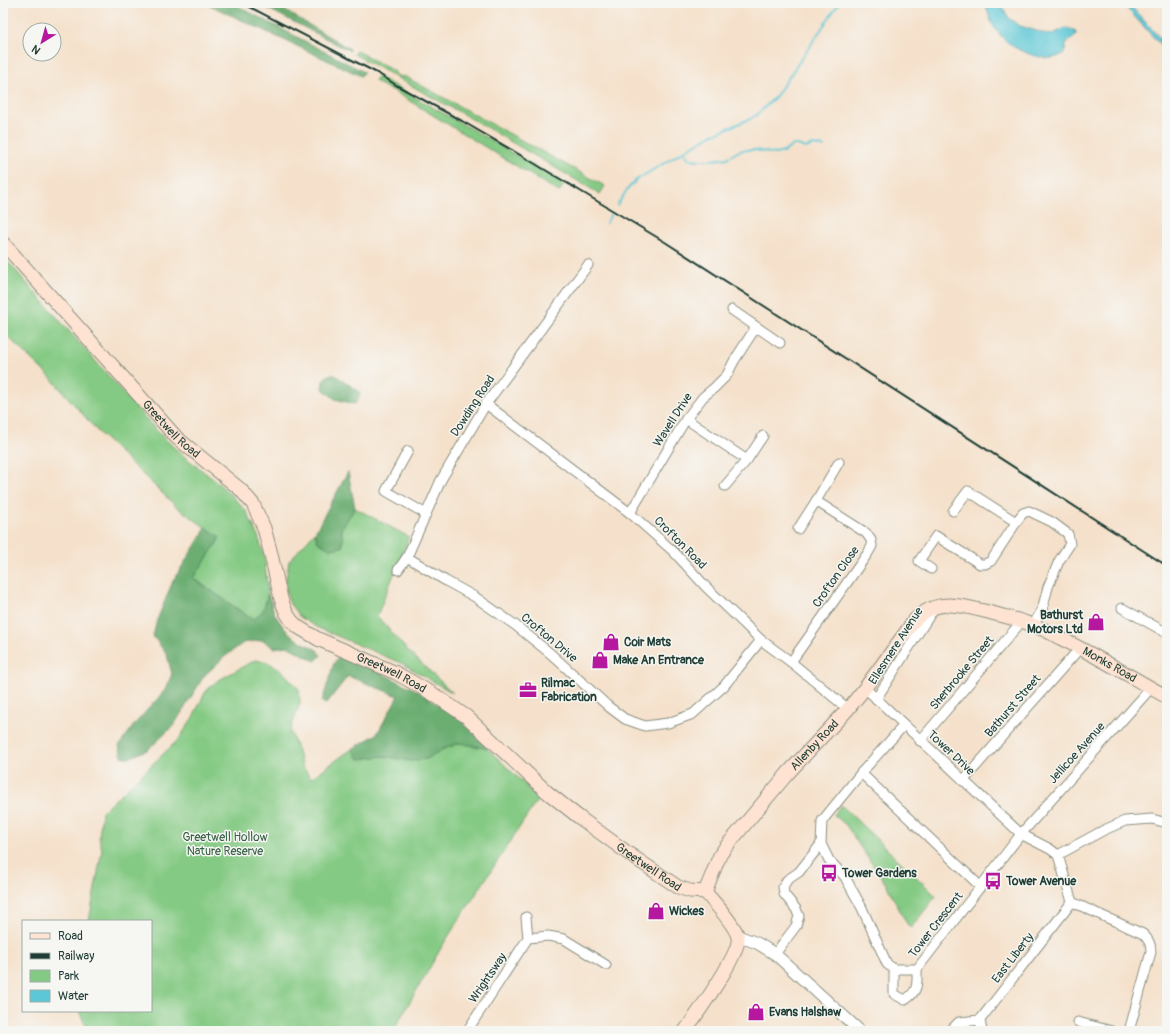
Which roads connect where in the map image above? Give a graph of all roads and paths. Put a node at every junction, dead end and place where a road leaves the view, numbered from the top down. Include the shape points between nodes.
1 (3, 243) edge
2 (588, 265) dead end
3 (732, 310) dead end
4 (756, 327) junction
5 (780, 343) dead end
6 (486, 404) junction
7 (686, 419) junction
8 (762, 436) dead end
9 (408, 451) dead end
10 (747, 460) junction
11 (838, 462) dead end
12 (725, 486) dead end
13 (816, 501) junction
14 (953, 511) dead end
15 (630, 513) junction
16 (426, 514) junction
17 (1016, 522) junction
18 (798, 529) dead end
19 (407, 557) junction
20 (931, 569) dead end
21 (398, 570) dead end
22 (936, 607) junction
23 (1122, 608) dead end
24 (1028, 623) junction
25 (1167, 633) edge
26 (761, 640) junction
27 (1080, 648) junction
28 (791, 662) junction
29 (865, 688) junction
30 (1151, 688) junction
31 (1167, 697) edge
32 (876, 699) junction
33 (848, 709) junction
34 (904, 725) junction
35 (920, 741) junction
36 (861, 773) junction
37 (963, 781) junction
38 (1167, 823) edge
39 (1021, 834) junction
40 (821, 844) junction
41 (1058, 855) junction
42 (981, 888) junction
43 (705, 892) junction
44 (1072, 902) junction
45 (526, 917) dead end
46 (738, 936) junction
47 (528, 938) junction
48 (775, 954) junction
49 (606, 965) dead end
50 (894, 969) junction
51 (917, 969) junction
52 (980, 1020) junction
53 (1078, 1022) dead end
54 (467, 1031) edge
55 (685, 1031) edge
56 (860, 1031) edge
57 (950, 1031) edge
58 (982, 1031) edge
59 (1112, 1031) edge
60 (1129, 1031) edge

1 - 43 main road, Greetwell Road via 173,434 224,475 253,504 264,528 281,599 286,612 298,627 392,671 458,710 547,792 580,818 675,885 686,890
2 - 6 street, Dowding Road
3 - 4 street
4 - 5 street
4 - 7 street, Wavell Drive via 727,375 703,397
6 - 15 street, Crofton Road
6 - 16 street, Dowding Road via 441,480
7 - 10 street
7 - 15 street, Wavell Drive
8 - 10 street
9 - 16 street via 386,491
10 - 12 street
11 - 13 street
13 - 18 street
13 - 28 street, Crofton Close via 866,533 872,546
14 - 17 street via 968,491
15 - 26 street, Crofton Road via 674,552
16 - 19 street, Dowding Road
17 - 20 street via 991,561 985,564 980,564 936,536 919,561
17 - 24 street, Sherbrooke Street via 1023,513 1029,511 1037,514 1068,534 1070,544 1059,561 1042,610
19 - 21 street, Dowding Road
19 - 26 street, Crofton Drive via 475,597 515,625 609,707 625,719 645,726 668,723 693,714 724,686
22 - 24 main road, Monks Road via 959,605
22 - 29 main road, Allenby Road via 918,617
22 - 32 street, Ellesmere Avenue
23 - 25 street
24 - 27 main road, Monks Road
24 - 35 street, Sherbrooke Street
26 - 28 street, Crofton Road
27 - 30 main road, Monks Road
27 - 37 street, Bathurst Street
28 - 33 street, Crofton Road
29 - 32 street, Tower Drive
29 - 33 main road, Allenby Road
30 - 31 main road, Monks Road
30 - 39 street, Jellicoe Avenue
32 - 34 street, Tower Drive
33 - 43 main road, Allenby Road via 788,773 725,848
34 - 35 street, Tower Drive
34 - 36 street
35 - 37 street, Tower Drive
36 - 40 street via 822,821
36 - 42 street
37 - 39 street, Tower Drive
38 - 41 street via 1152,819 1125,820
39 - 41 street, Tower Drive
39 - 42 street, Tower Crescent
40 - 48 street via 799,872 787,880 783,888 784,894 799,916 796,926
40 - 50 street via 829,860 845,877 887,964
41 - 44 street
42 - 51 street, Tower Crescent
43 - 46 main road
44 - 52 street, East Liberty
44 - 60 street via 1143,934 1151,946
45 - 47 street
46 - 48 street via 757,943
46 - 55 main road via 737,946 726,969
47 - 49 street via 548,936 564,939
47 - 54 street, Wrightsway
48 - 56 street
50 - 51 street, Tower Crescent
50 - 51 street via 894,994 906,1000 912,996 916,988
52 - 57 street via 959,1022
52 - 58 street
53 - 59 street

